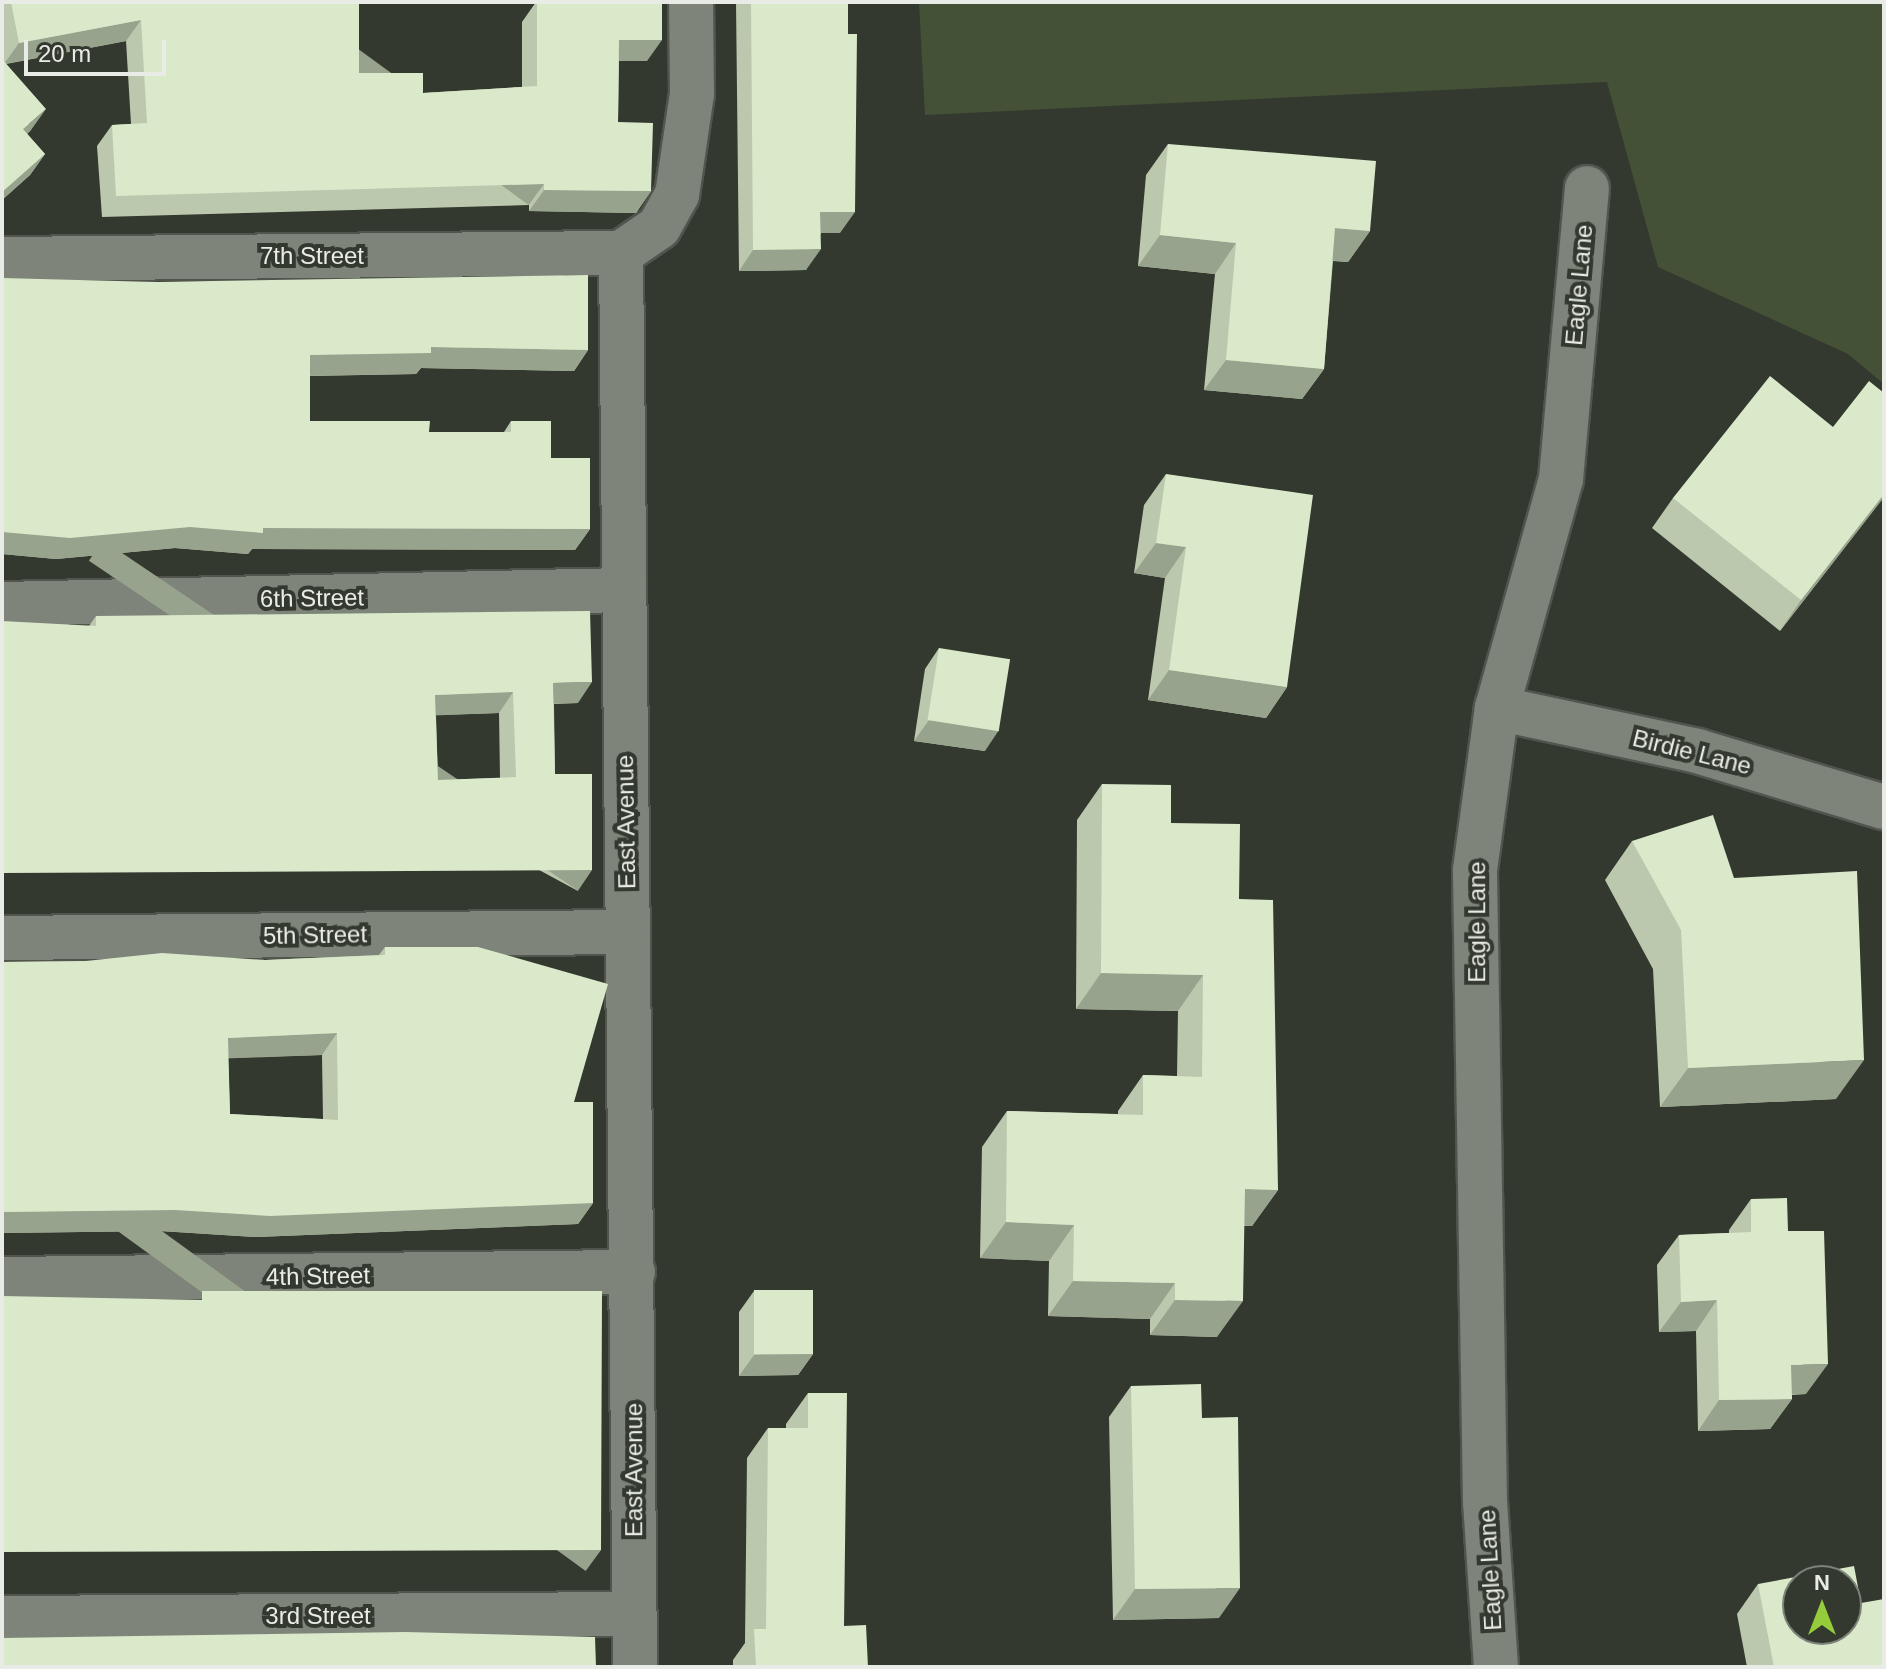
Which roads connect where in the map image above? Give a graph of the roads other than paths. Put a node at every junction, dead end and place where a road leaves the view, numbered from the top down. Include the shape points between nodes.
1 (691, 2) edge
2 (1587, 188) dead end
3 (621, 253) junction
4 (2, 259) edge
5 (623, 590) junction
6 (2, 604) edge
7 (1497, 708) junction
8 (1884, 807) edge
9 (627, 932) junction
10 (2, 938) edge
11 (633, 1272) junction
12 (2, 1279) edge
13 (634, 1614) junction
14 (2, 1618) edge
15 (635, 1667) edge
16 (1496, 1667) edge

1 - 3 street via 692,94 677,195 659,227
2 - 7 street, Eagle Lane via 1561,479
3 - 4 street, 7th Street
3 - 5 street, East Avenue
5 - 6 street, 6th Street
5 - 9 street, East Avenue
7 - 8 street, Birdie Lane via 1697,751
7 - 16 street, Eagle Lane via 1475,870 1485,1502
9 - 10 street, 5th Street
9 - 11 street, East Avenue
11 - 12 street, 4th Street
11 - 13 street, East Avenue
13 - 14 street, 3rd Street
13 - 15 street, East Avenue

